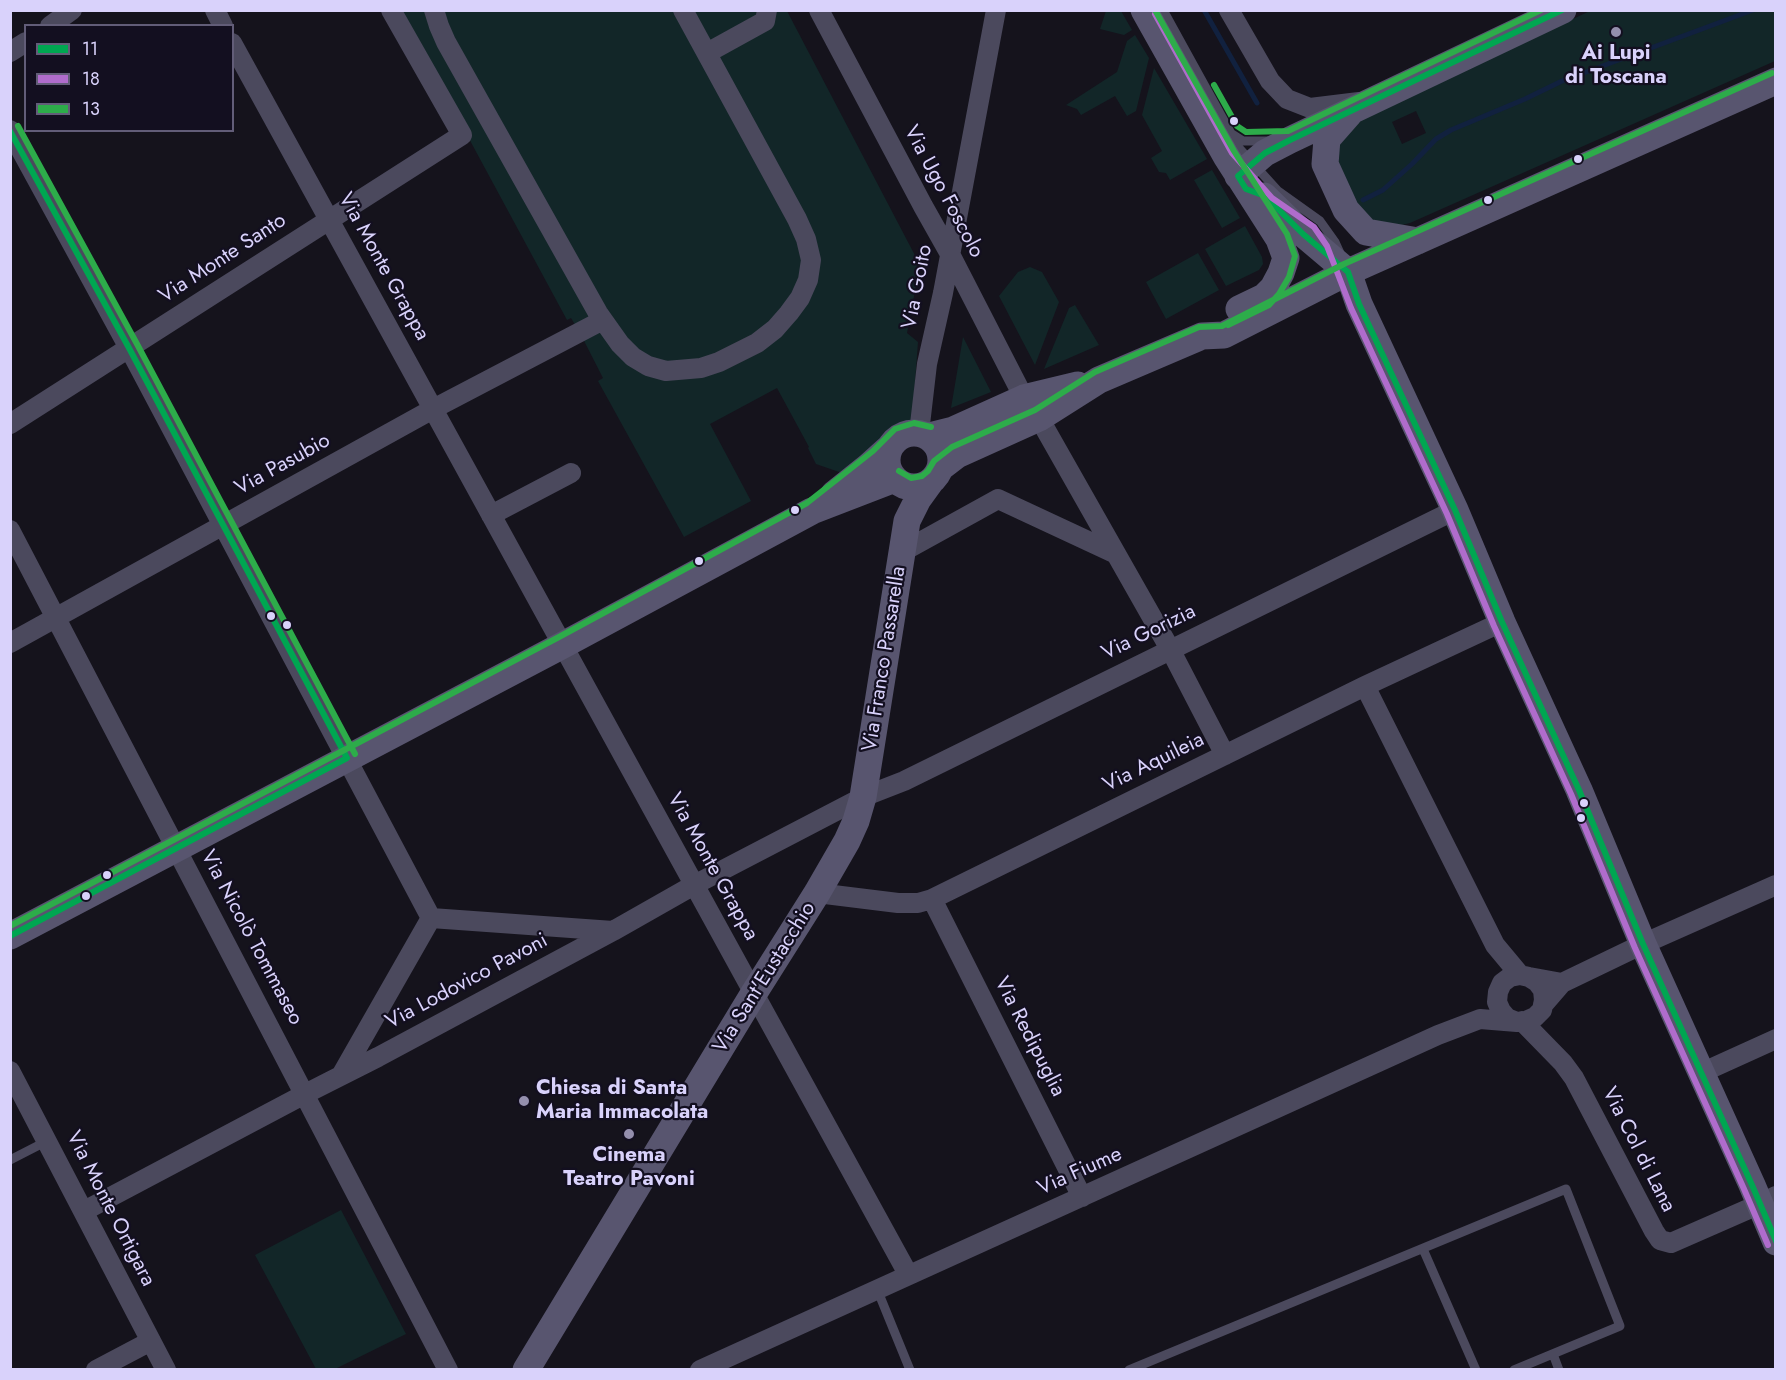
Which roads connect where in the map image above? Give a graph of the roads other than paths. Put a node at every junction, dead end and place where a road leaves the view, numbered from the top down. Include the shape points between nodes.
1 (72, 10) edge
2 (215, 10) edge
3 (391, 10) edge
4 (434, 10) edge
5 (683, 10) edge
6 (767, 10) edge
7 (819, 10) edge
8 (996, 10) edge
9 (1144, 10) edge
10 (1163, 10) edge
11 (1229, 10) edge
12 (1563, 10) edge
13 (53, 24) edge
14 (222, 24) edge
15 (24, 43) edge
16 (234, 47) edge
17 (10, 52) edge
18 (706, 53) junction
19 (1776, 81) edge
20 (1363, 105) junction
21 (10, 130) edge
22 (1230, 132) junction
23 (1290, 140) junction
24 (1245, 176) junction
25 (329, 220) junction
26 (1418, 241) junction
27 (950, 254) junction
28 (1348, 272) junction
29 (603, 320) junction
30 (1202, 336) junction
31 (129, 348) junction
32 (1031, 408) junction
33 (433, 410) junction
34 (10, 424) edge
35 (924, 435) junction
36 (889, 448) junction
37 (570, 473) dead end
38 (935, 475) junction
39 (897, 481) junction
40 (1455, 510) junction
41 (812, 512) junction
42 (491, 515) junction
43 (906, 521) junction
44 (223, 526) junction
45 (10, 530) edge
46 (902, 552) junction
47 (1116, 554) junction
48 (57, 617) junction
49 (1502, 622) junction
50 (10, 643) edge
51 (563, 645) junction
52 (1170, 649) junction
53 (1365, 686) junction
54 (1225, 755) junction
55 (347, 758) junction
56 (863, 797) junction
57 (176, 848) junction
58 (694, 885) junction
59 (1776, 885) edge
60 (817, 893) junction
61 (932, 898) junction
62 (431, 918) junction
63 (613, 931) junction
64 (10, 936) edge
65 (1643, 944) junction
66 (1495, 945) junction
67 (1525, 976) junction
68 (1562, 983) junction
69 (1499, 990) junction
70 (754, 993) junction
71 (1542, 1007) junction
72 (1480, 1019) junction
73 (1519, 1022) junction
74 (1776, 1039) edge
75 (1552, 1052) junction
76 (10, 1071) edge
77 (1701, 1073) junction
78 (342, 1074) junction
79 (305, 1094) junction
80 (47, 1141) junction
81 (10, 1160) edge
82 (1082, 1197) junction
83 (1768, 1203) edge
84 (84, 1211) junction
85 (1776, 1242) edge
86 (1423, 1249) junction
87 (908, 1274) junction
88 (877, 1289) junction
89 (151, 1341) junction
90 (1553, 1354) junction
91 (96, 1370) edge
92 (166, 1370) edge
93 (448, 1370) edge
94 (526, 1370) edge
95 (700, 1370) edge
96 (910, 1370) edge
97 (1129, 1370) edge
98 (1476, 1370) edge
99 (1514, 1370) edge
100 (1559, 1370) edge

1 - 13 street
2 - 14 street
3 - 25 street, Via Monte Santo via 462,135
4 - 29 street via 446,42
5 - 18 street
6 - 18 street via 765,21
7 - 27 street, Via Ugo Foscolo
8 - 27 street, Via Goito
9 - 24 street
10 - 22 lane
11 - 20 street via 1270,81 1287,99 1310,108
12 - 20 street
15 - 17 street
16 - 25 street, Via Monte Grappa
18 - 29 street via 806,239 811,260 808,280 800,298 775,329 737,354 701,368 666,371 648,366 620,344
19 - 26 street
20 - 23 street
20 - 26 street via 1327,139 1325,164 1346,210 1366,232
21 - 31 street
22 - 23 lane via 1243,141
22 - 24 lane via 1239,148
23 - 24 street via 1265,153
24 - 28 street
24 - 30 street via 1286,258 1277,281 1264,297 1217,321
25 - 31 street, Via Monte Santo
25 - 33 street, Via Monte Grappa
26 - 28 street
27 - 32 street, Via Ugo Foscolo
27 - 35 street, Via Goito via 927,364
28 - 30 street via 1224,335
28 - 40 street via 1359,304
29 - 33 street, Via Pasubio
30 - 32 street
31 - 34 street, Via Monte Santo
31 - 44 street
32 - 35 street
32 - 38 street via 957,455
32 - 47 street, Via Ugo Foscolo
33 - 42 street, Via Monte Grappa
33 - 44 street, Via Pasubio
35 - 36 street via 899,436
35 - 38 street via 939,448 941,458
36 - 39 street via 887,465
36 - 41 street
37 - 42 street
38 - 39 street via 916,487
38 - 43 street, Via Franco Passarella
39 - 41 street
39 - 43 street, Via Franco Passarella
40 - 49 street
40 - 52 street, Via Gorizia
41 - 51 street
42 - 51 street, Via Monte Grappa
43 - 46 street, Via Franco Passarella
44 - 48 street, Via Pasubio
44 - 55 street
45 - 48 street, Via Nicolò Tommaseo
46 - 47 street via 998,498
46 - 56 street, Via Franco Passarella
47 - 52 street, Via Ugo Foscolo
48 - 50 street, Via Pasubio
48 - 57 street, Via Nicolò Tommaseo
49 - 53 street, Via Aquileia
49 - 65 street via 1579,790
51 - 55 street
51 - 58 street, Via Monte Grappa
52 - 54 street, Via Ugo Foscolo
52 - 56 street, Via Gorizia via 904,781
53 - 54 street, Via Aquileia
53 - 66 street
54 - 61 street, Via Aquileia
55 - 57 street
55 - 62 street
56 - 58 street, Via Lodovico Pavoni
56 - 60 street, Via Sant'Eustacchio via 847,841
57 - 64 street
57 - 79 street, Via Nicolò Tommaseo
58 - 63 street, Via Lodovico Pavoni
58 - 70 street, Via Monte Grappa
59 - 65 street
60 - 61 street, Via Aquileia via 898,903
60 - 70 street, Via Sant'Eustacchio
61 - 82 street, Via Redipuglia
62 - 63 street, Via Lodovico Pavoni
62 - 78 street, Via Lodovico Pavoni
63 - 78 street, Via Lodovico Pavoni
65 - 68 street
65 - 77 street
66 - 67 street
66 - 69 street
67 - 68 street
67 - 69 street via 1510,977
67 - 71 street via 1543,990
68 - 71 street
69 - 72 street
69 - 73 street via 1497,1002 1501,1011
70 - 87 street, Via Monte Grappa
70 - 94 street, Via Sant'Eustacchio
71 - 73 street via 1535,1017
71 - 75 street, Via Col di Lana
72 - 73 street, Via Fiume
72 - 82 street, Via Fiume
73 - 75 street, Via Col di Lana
74 - 77 street
75 - 83 street, Via Col di Lana via 1574,1078 1660,1240 1671,1243
76 - 80 street, Via Monte Ortigara
77 - 83 street
78 - 79 street, Via Lodovico Pavoni
79 - 84 street, Via Lodovico Pavoni
79 - 93 street, Via Nicolò Tommaseo
80 - 81 lane
80 - 84 street, Via Monte Ortigara
82 - 87 street, Via Fiume
83 - 85 street
84 - 89 street, Via Monte Ortigara
86 - 90 lane via 1566,1189 1620,1326
86 - 97 lane
86 - 98 lane
87 - 88 street, Via Fiume
88 - 95 street, Via Fiume
88 - 96 lane
89 - 91 street
89 - 92 street, Via Monte Ortigara
90 - 99 lane
90 - 100 lane

